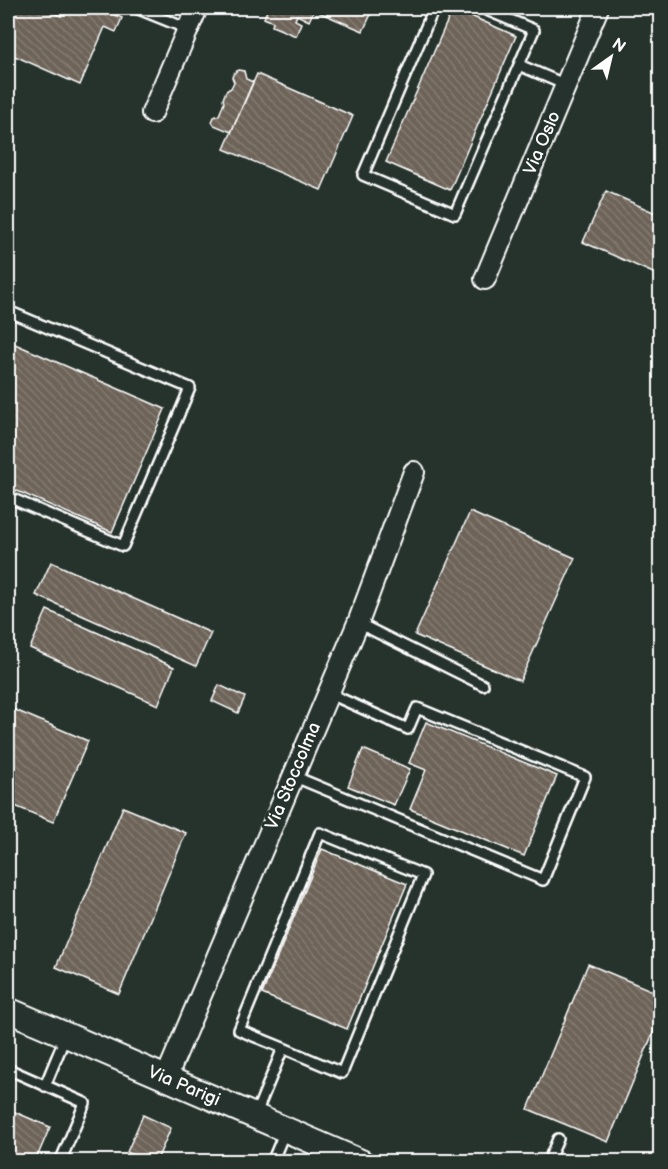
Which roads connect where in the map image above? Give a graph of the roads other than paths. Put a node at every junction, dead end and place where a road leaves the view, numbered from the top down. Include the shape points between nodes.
1 (136, 8) edge
2 (197, 8) edge
3 (434, 8) edge
4 (482, 8) edge
5 (598, 8) edge
6 (188, 28) junction
7 (519, 65) junction
8 (566, 85) junction
9 (152, 113) dead end
10 (485, 279) dead end
11 (8, 311) edge
12 (414, 472) dead end
13 (8, 497) edge
14 (358, 623) junction
15 (483, 685) dead end
16 (328, 693) junction
17 (293, 776) junction
18 (8, 1010) edge
19 (66, 1035) junction
20 (283, 1048) junction
21 (8, 1069) edge
22 (166, 1078) junction
23 (45, 1086) junction
24 (255, 1116) junction
25 (286, 1129) junction
26 (558, 1139) dead end
27 (60, 1161) edge
28 (272, 1161) edge
29 (361, 1161) edge
30 (548, 1161) edge

1 - 6 lane
2 - 6 street
3 - 7 lane via 363,174 455,214
4 - 7 lane via 534,30
5 - 8 street, Via Oslo
6 - 9 street
7 - 8 lane
8 - 10 street, Via Oslo
11 - 13 lane via 190,388 123,546
12 - 14 street, Via Stoccolma
14 - 15 lane
14 - 16 street, Via Stoccolma
16 - 17 street, Via Stoccolma
16 - 17 lane via 408,729 417,708 585,777 543,880
17 - 22 street, Via Stoccolma
18 - 19 street, Via Parigi
19 - 22 street, Via Parigi
19 - 23 lane
20 - 20 lane via 239,1030 320,833 423,875 342,1073
20 - 24 lane
21 - 23 lane
22 - 24 street, Via Parigi
23 - 27 lane via 85,1103
24 - 25 street, Via Parigi
25 - 28 lane
25 - 29 street, Via Parigi
26 - 30 lane

